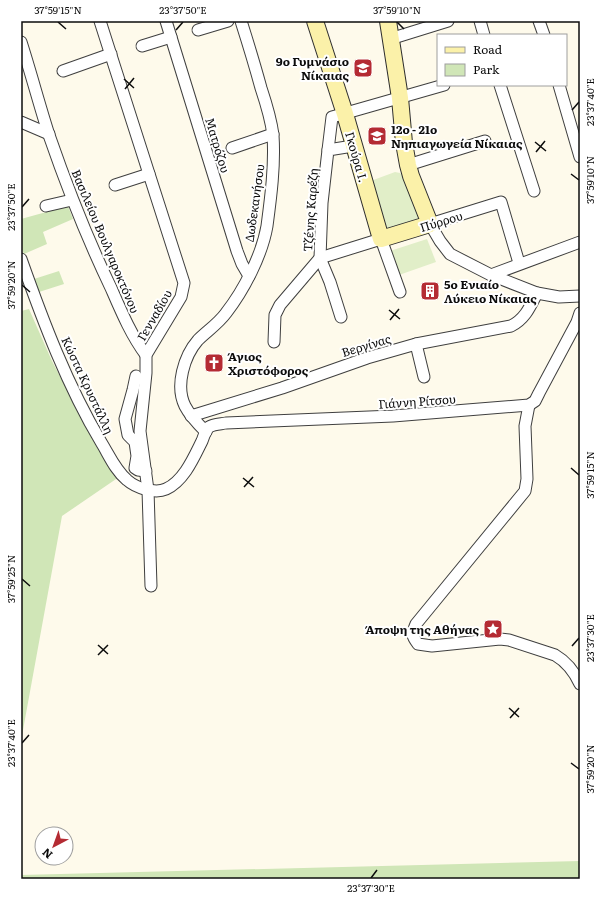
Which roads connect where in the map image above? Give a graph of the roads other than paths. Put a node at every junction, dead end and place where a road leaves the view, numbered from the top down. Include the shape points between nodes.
1 (100, 21) edge
2 (166, 21) edge
3 (228, 21) edge
4 (241, 21) edge
5 (315, 21) edge
6 (388, 21) edge
7 (448, 21) edge
8 (480, 21) edge
9 (539, 21) edge
10 (198, 30) dead end
11 (484, 34) edge
12 (544, 34) edge
13 (171, 37) junction
14 (390, 39) junction
15 (21, 42) edge
16 (142, 46) dead end
17 (111, 54) junction
18 (63, 71) dead end
19 (441, 86) edge
20 (500, 86) edge
21 (559, 86) edge
22 (400, 98) junction
23 (338, 116) junction
24 (21, 122) edge
25 (49, 134) junction
26 (273, 134) junction
27 (485, 141) dead end
28 (354, 146) junction
29 (232, 148) dead end
30 (328, 150) junction
31 (580, 156) edge
32 (408, 165) junction
33 (149, 174) junction
34 (115, 186) dead end
35 (534, 191) dead end
36 (72, 200) junction
37 (46, 206) dead end
38 (430, 224) junction
39 (381, 239) junction
40 (580, 242) edge
41 (320, 258) junction
42 (21, 259) edge
43 (519, 263) junction
44 (491, 275) junction
45 (249, 276) junction
46 (400, 292) dead end
47 (537, 293) junction
48 (580, 296) edge
49 (580, 314) edge
50 (341, 317) dead end
51 (274, 342) dead end
52 (416, 344) junction
53 (146, 355) junction
54 (136, 376) dead end
55 (424, 376) dead end
56 (529, 406) junction
57 (191, 416) junction
58 (206, 432) junction
59 (146, 471) junction
60 (148, 490) junction
61 (151, 586) dead end
62 (580, 684) edge

1 - 17 street, Γενναδίου
2 - 13 street, Ματρόζου
3 - 10 street
4 - 26 street, Δωδεκανήσου
5 - 23 street, Γκούρα Ι.
6 - 14 street
7 - 14 street
8 - 11 street
9 - 12 street
13 - 16 street
13 - 45 street, Ματρόζου via 237,251
14 - 22 street
15 - 25 street, Βασιλείου Βουλγαροκτόνου
17 - 18 street
17 - 33 street, Γενναδίου
19 - 22 street
20 - 35 street
21 - 31 street
22 - 23 street
22 - 32 street
23 - 28 street, Γκούρα Ι.
23 - 30 street, Τζένης Καρέζη
24 - 25 street
25 - 36 street, Βασιλείου Βουλγαροκτόνου
26 - 29 street
26 - 45 street, Δωδεκανήσου via 273,167 266,226 262,247
27 - 32 street
28 - 30 street
28 - 39 street, Γκούρα Ι.
30 - 41 street, Τζένης Καρέζη via 322,203
32 - 38 street
33 - 34 street
33 - 53 street, Γενναδίου via 184,283 181,297
36 - 37 street
36 - 53 street, Βασιλείου Βουλγαροκτόνου via 104,274 138,345
38 - 39 street, Πύρρου
38 - 43 street, Πύρρου via 501,202
38 - 44 street via 450,254
39 - 41 street, Πύρρου
39 - 46 street, Γκούρα Ι.
40 - 43 street
41 - 50 street, Τζένης Καρέζη
41 - 51 street via 280,305 275,315
42 - 60 street, Κώστα Κρυστάλλη via 34,296 90,423 118,470 134,485
43 - 44 street
44 - 47 street
45 - 57 street, Δωδεκανήσου via 227,312 199,339 187,357 183,369 182,396
47 - 48 street via 559,297
47 - 52 street, Βεργίνας via 525,315 511,326
49 - 56 street via 535,401
52 - 55 street
52 - 57 street, Βεργίνας via 355,361 282,388
53 - 59 street, Γενναδίου via 140,431
54 - 59 street via 125,419 128,435 135,442 135,468
56 - 58 street, Γιάννη Ρίτσου via 393,416 226,423 213,425
56 - 62 street via 525,426 525,491 416,624 413,637 418,644 432,646 509,640 560,658 574,672
57 - 58 street, Δωδεκανήσου
58 - 60 street, Κώστα Κρυστάλλη via 190,463 174,484 165,490
59 - 60 street, Γενναδίου
60 - 61 street, Γενναδίου

